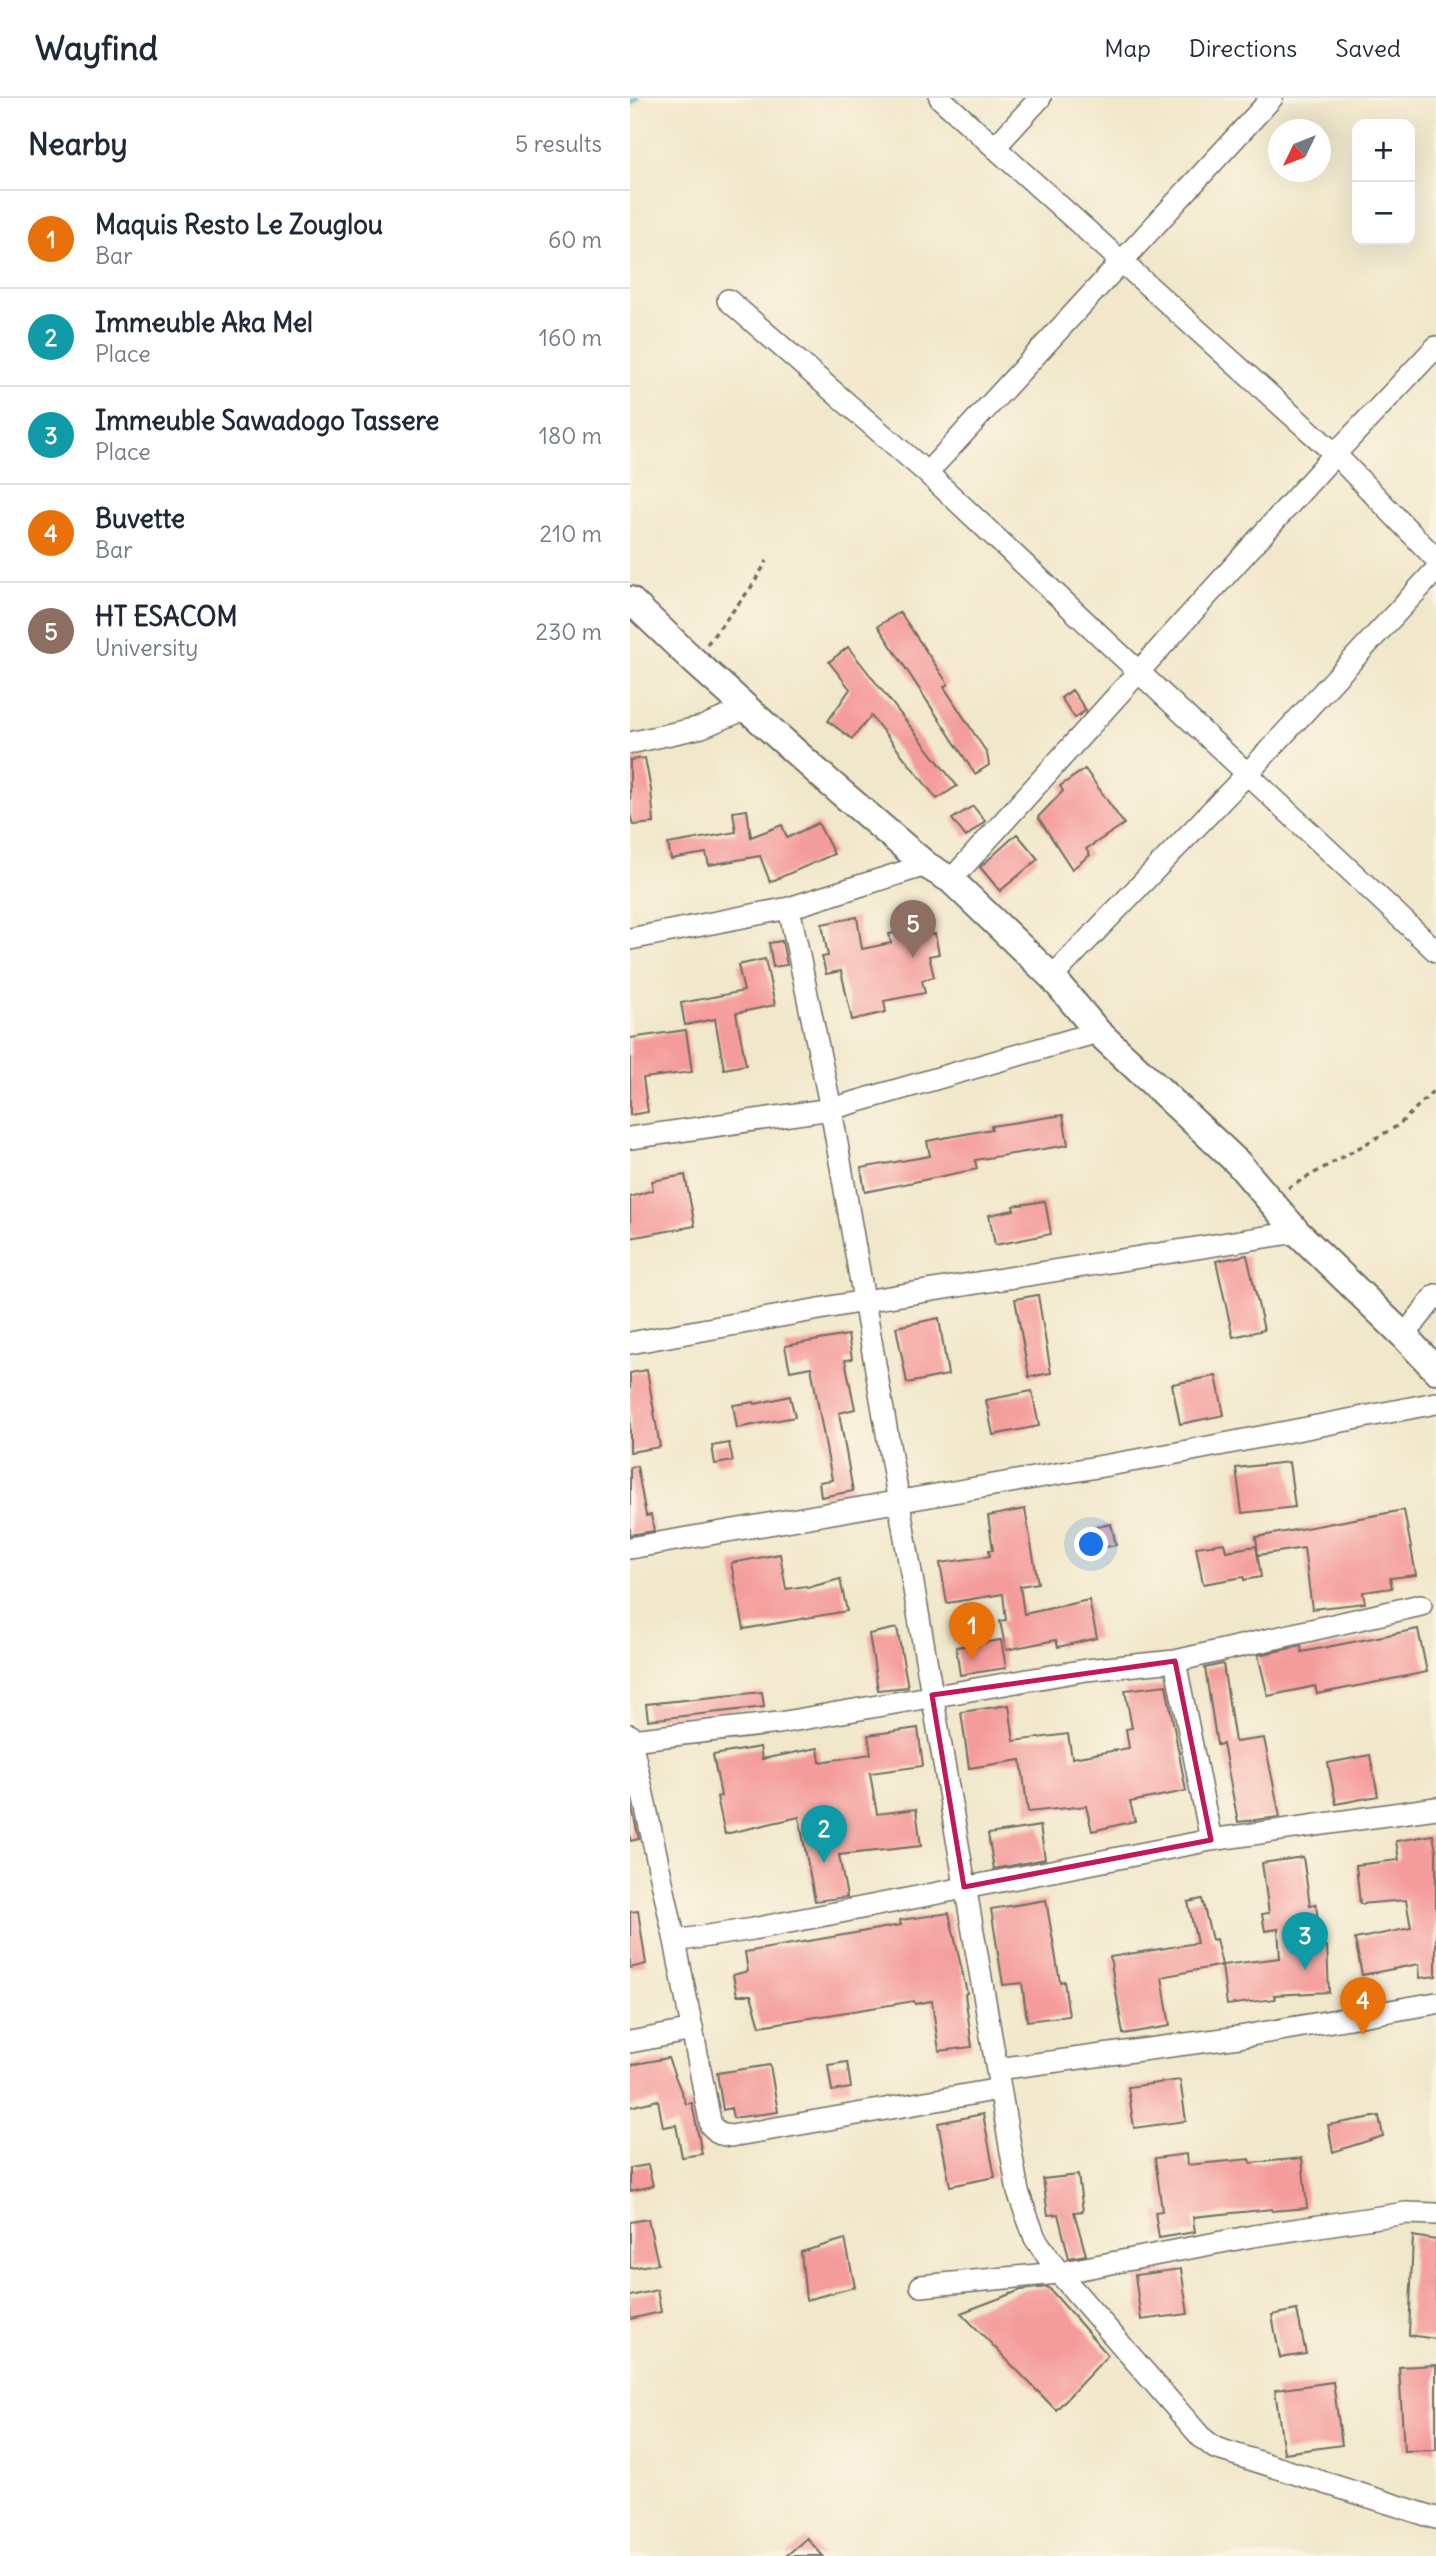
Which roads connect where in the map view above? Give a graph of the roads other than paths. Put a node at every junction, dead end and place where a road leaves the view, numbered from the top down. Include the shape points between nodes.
1 (940, 98) edge
2 (1040, 98) edge
3 (1272, 98) edge
4 (996, 146) junction
5 (1120, 261) junction
6 (728, 300) dead end
7 (1436, 346) edge
8 (1335, 454) junction
9 (927, 473) junction
10 (1436, 559) edge
11 (1436, 570) edge
12 (630, 600) edge
13 (1139, 672) junction
14 (748, 708) junction
15 (630, 743) edge
16 (1247, 774) junction
17 (926, 864) junction
18 (951, 880) junction
19 (789, 908) junction
20 (630, 939) edge
21 (1436, 951) edge
22 (1052, 977) junction
23 (1098, 1032) junction
24 (831, 1109) junction
25 (630, 1138) edge
26 (1297, 1232) junction
27 (1436, 1295) edge
28 (864, 1301) junction
29 (1404, 1336) junction
30 (630, 1343) edge
31 (1436, 1370) edge
32 (1436, 1403) edge
33 (898, 1500) junction
34 (630, 1548) edge
35 (1420, 1605) dead end
36 (1175, 1661) junction
37 (932, 1695) junction
38 (631, 1738) edge
39 (1436, 1808) edge
40 (1211, 1840) junction
41 (964, 1887) junction
42 (676, 1941) junction
43 (1436, 2003) edge
44 (692, 2029) junction
45 (630, 2042) edge
46 (998, 2079) junction
47 (1436, 2214) edge
48 (1059, 2273) junction
49 (921, 2286) dead end
50 (1436, 2518) edge

1 - 4 street
2 - 4 street
3 - 5 street
4 - 5 street
5 - 8 street
5 - 9 street
6 - 9 street
7 - 8 street
8 - 10 street
8 - 13 street
9 - 13 street
11 - 16 street
12 - 14 street
13 - 16 street
13 - 18 street
14 - 15 street via 702,727
14 - 17 street
16 - 21 street
16 - 22 street
17 - 18 street
17 - 19 street
18 - 22 street
19 - 20 street
19 - 24 street
22 - 23 street
23 - 24 street
23 - 26 street via 1238,1163
24 - 25 street
24 - 28 street
26 - 28 street
26 - 29 street
27 - 29 street
28 - 30 street
28 - 33 street
29 - 31 street
32 - 33 street
33 - 34 street
33 - 37 street
35 - 36 street
36 - 37 street
36 - 40 street
37 - 38 street via 779,1723
37 - 41 street
38 - 42 street
39 - 40 street
40 - 41 street
41 - 42 street
41 - 46 street
42 - 44 street
43 - 46 street
44 - 45 street
44 - 46 street via 711,2126 731,2136
46 - 48 street via 1018,2192 1035,2238
47 - 48 street via 1406,2213 1253,2236
48 - 49 street
48 - 50 street via 1215,2448

